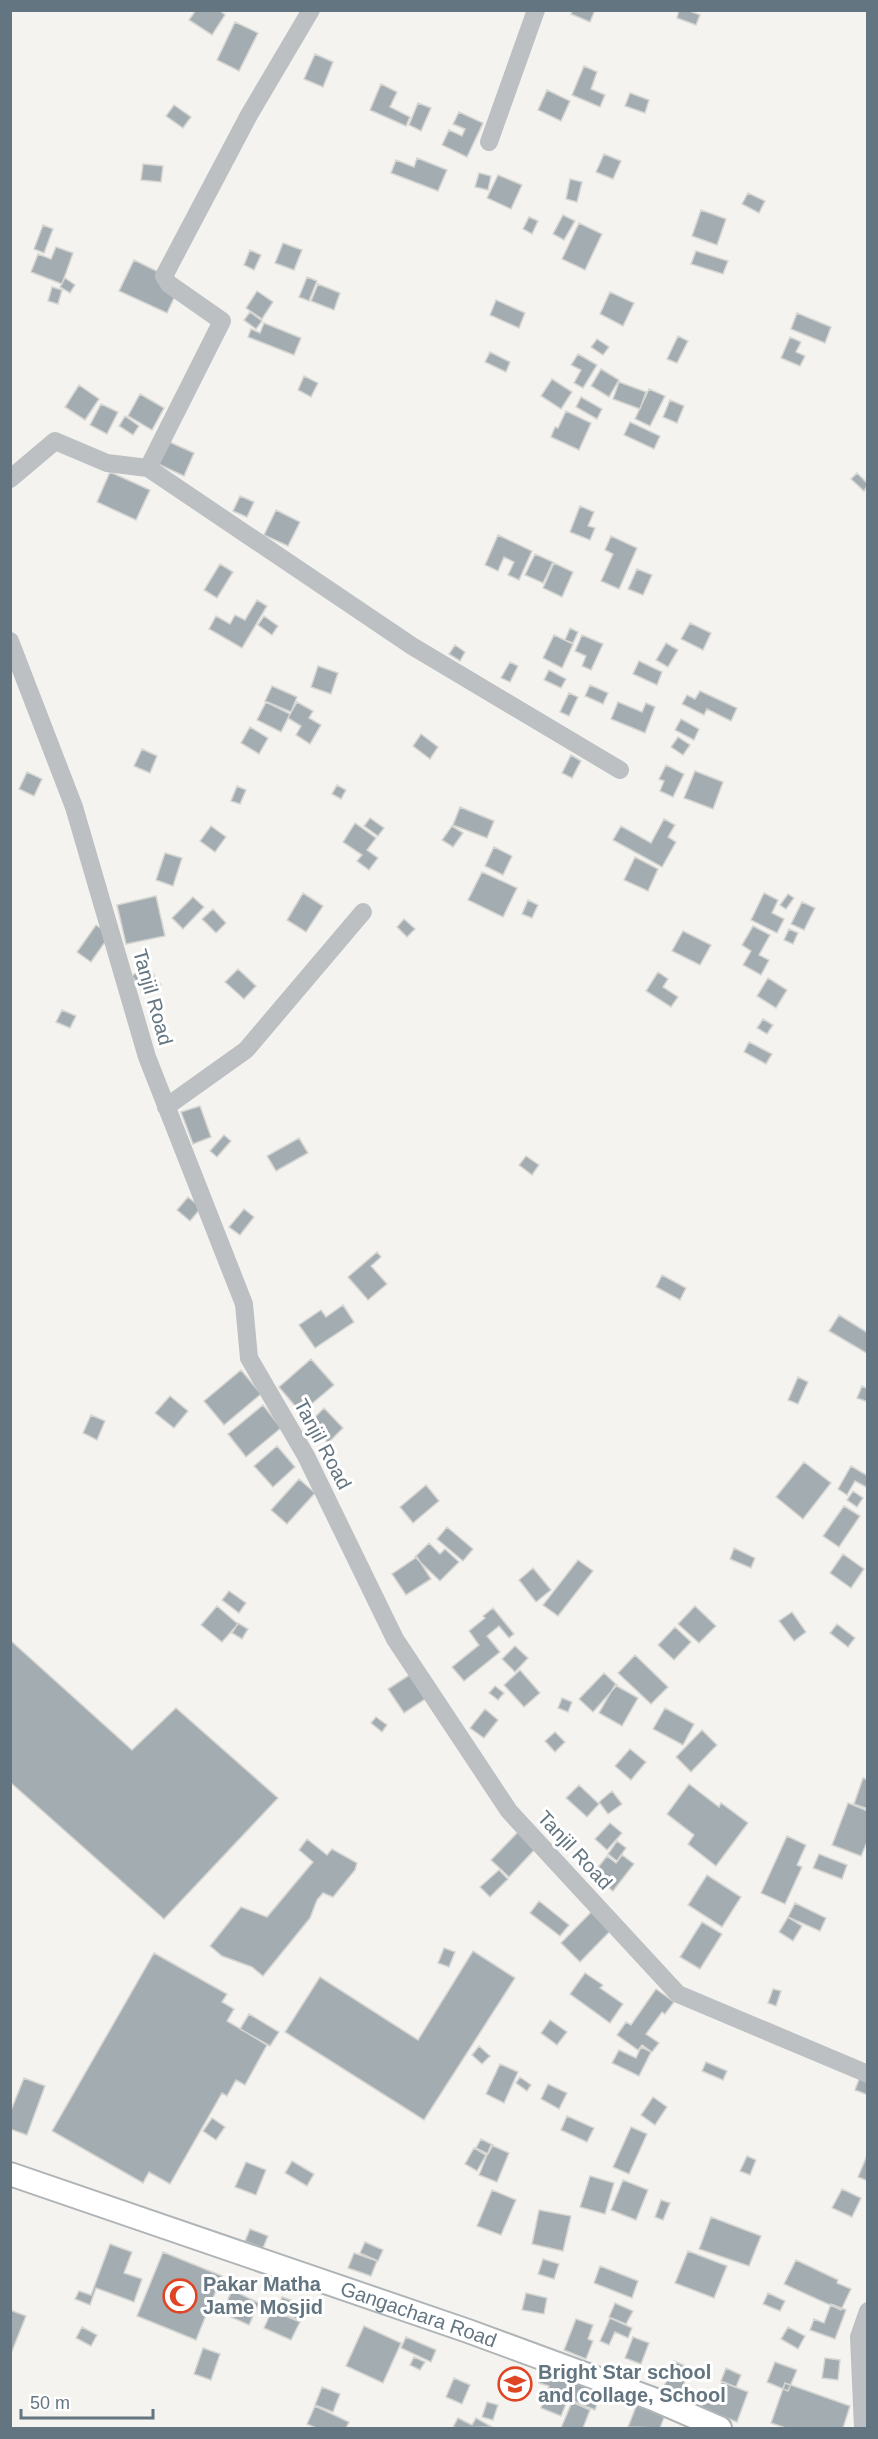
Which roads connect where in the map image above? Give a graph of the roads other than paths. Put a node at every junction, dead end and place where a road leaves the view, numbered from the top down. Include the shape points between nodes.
1 (311, 10) edge
2 (536, 10) edge
3 (489, 142) dead end
4 (148, 468) junction
5 (10, 479) edge
6 (10, 641) edge
7 (620, 770) dead end
8 (363, 912) dead end
9 (166, 1107) junction
10 (867, 2074) edge
11 (10, 2174) edge
12 (867, 2311) edge
13 (720, 2428) edge
14 (863, 2428) edge

1 - 4 street via 249,115 165,276 169,284 222,321
2 - 3 street
4 - 5 street via 107,463 55,441
4 - 7 street via 412,646
6 - 9 street, Tanjil Road via 74,807 147,1057
8 - 9 street via 246,1050
9 - 10 street, Tanjil Road via 244,1304 249,1358 306,1456 395,1639 509,1811 678,1994
11 - 13 main road, Gangachara Road via 468,2331
12 - 14 street via 859,2337

